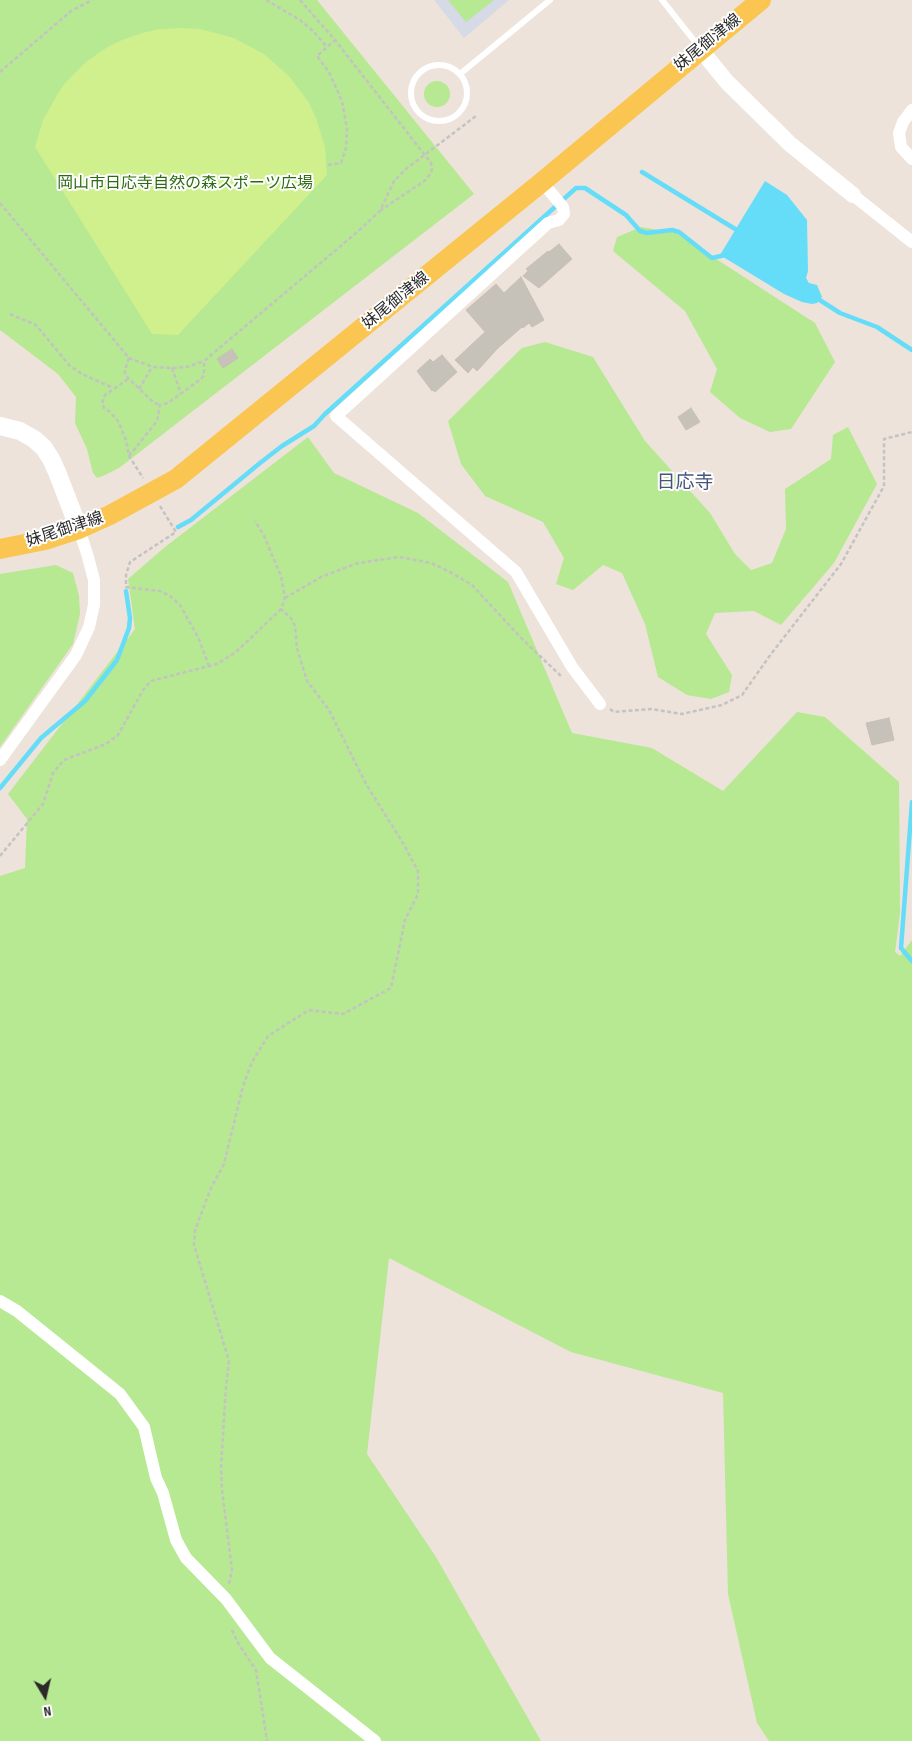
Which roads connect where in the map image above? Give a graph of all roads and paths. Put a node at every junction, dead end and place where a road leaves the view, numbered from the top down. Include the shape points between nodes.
1 (92, 0) edge
2 (266, 0) edge
3 (300, 0) edge
4 (550, 0) edge
5 (662, 0) edge
6 (760, 0) edge
7 (335, 40) junction
8 (327, 47) junction
9 (700, 49) junction
10 (0, 72) edge
11 (460, 74) junction
12 (912, 110) edge
13 (476, 116) dead end
14 (424, 155) junction
15 (912, 159) edge
16 (328, 165) dead end
17 (542, 182) junction
18 (853, 195) joint
19 (0, 203) edge
20 (380, 211) junction
21 (912, 242) edge
22 (10, 314) dead end
23 (129, 358) junction
24 (204, 361) junction
25 (153, 367) junction
26 (172, 368) junction
27 (128, 379) junction
28 (113, 388) junction
29 (139, 389) junction
30 (182, 394) junction
31 (160, 405) junction
32 (0, 426) edge
33 (912, 432) edge
34 (129, 456) junction
35 (136, 467) dead end
36 (255, 521) dead end
37 (173, 528) dead end
38 (78, 529) junction
39 (0, 549) edge
40 (285, 598) junction
41 (281, 609) junction
42 (209, 666) junction
43 (562, 678) dead end
44 (600, 704) joint
45 (0, 760) edge
46 (0, 856) edge
47 (0, 1301) edge
48 (226, 1600) junction
49 (231, 1629) dead end
50 (267, 1741) edge
51 (375, 1741) edge

1 - 10 path via 71,11
2 - 8 path via 300,20
3 - 7 path
4 - 11 lane
5 - 9 lane
6 - 9 main road, 妹尾御津線
7 - 8 path
7 - 14 path
8 - 16 path via 317,56 337,86 347,129 341,163
9 - 17 main road, 妹尾御津線
9 - 18 street via 726,82 790,144
11 - 11 lane via 468,92 462,110 445,121 426,118 418,112 413,105 411,88 420,72 427,67 445,65
12 - 15 street via 899,133 901,147
13 - 14 path
14 - 20 path via 394,181
14 - 20 path via 432,170 427,179
17 - 38 main road, 妹尾御津線 via 176,479 125,508
17 - 44 street via 559,202 564,214 559,220 548,224 336,416 516,572 572,667
18 - 21 street
19 - 23 path
20 - 24 path
22 - 28 path via 36,325 70,366
23 - 25 path
23 - 27 path via 125,370
24 - 26 path
24 - 30 path via 201,380
25 - 26 path
25 - 29 path
26 - 30 path
27 - 28 path
27 - 29 path
28 - 34 path via 102,402 118,421
29 - 31 path
30 - 31 path
31 - 34 path via 157,421
32 - 38 main road via 20,431 44,448
33 - 44 path via 884,439 884,486 841,564 742,695 722,705 682,714 651,709 614,712
34 - 35 path
36 - 40 path via 281,576
37 - 42 path via 176,532 130,562 126,587 160,591 180,605 198,637
38 - 39 main road, 妹尾御津線
38 - 45 street via 94,580 90,627 76,655
40 - 41 path
40 - 43 path via 320,577 358,563 399,557 431,563 472,586
41 - 42 path via 236,652
41 - 48 path via 295,626 297,648 307,681 329,710 366,784 418,872 418,894 404,920 391,988 343,1014 309,1010 268,1036 252,1062 224,1164 195,1230 194,1245 229,1361 221,1466 232,1570
42 - 46 path via 151,681 118,735 106,744 64,760 53,774 43,804
47 - 48 street via 17,1310 120,1394 144,1427 176,1540 186,1558
48 - 51 street via 270,1658
49 - 50 path via 256,1670

